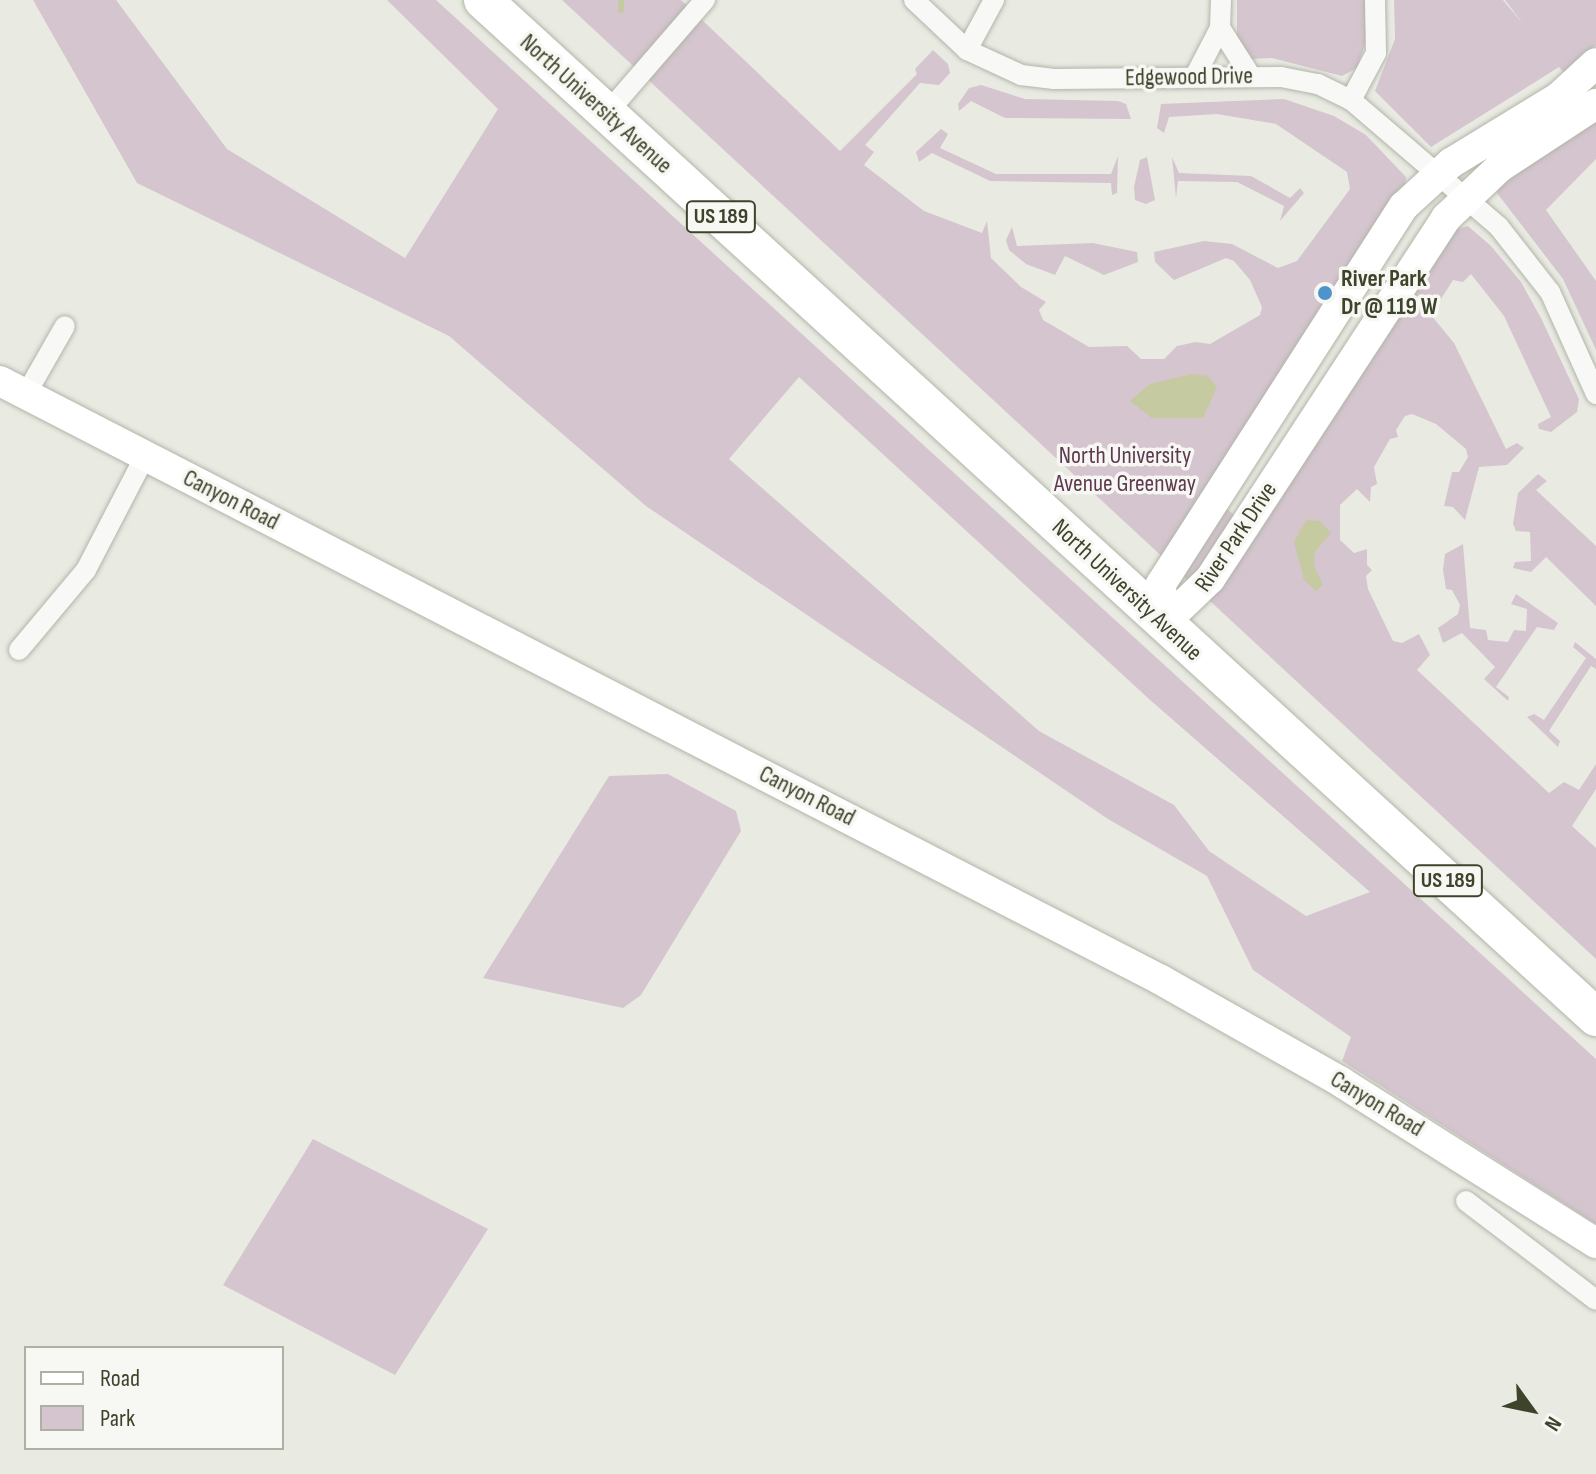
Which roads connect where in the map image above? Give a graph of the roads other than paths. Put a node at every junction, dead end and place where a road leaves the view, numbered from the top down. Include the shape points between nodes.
1 (483, 0) edge
2 (705, 0) edge
3 (914, 0) edge
4 (994, 0) edge
5 (1221, 0) edge
6 (1375, 0) edge
7 (1220, 28) junction
8 (967, 50) junction
9 (1596, 63) edge
10 (1250, 75) junction
11 (1195, 76) junction
12 (1351, 100) junction
13 (1596, 104) edge
14 (607, 113) junction
15 (1452, 186) junction
16 (65, 326) dead end
17 (13, 387) edge
18 (1596, 394) edge
19 (145, 456) junction
20 (1163, 624) junction
21 (19, 650) dead end
22 (1596, 1017) edge
23 (1466, 1201) dead end
24 (1596, 1243) edge
25 (1596, 1300) edge

1 - 14 highway, North University Avenue / US 189
2 - 14 street
3 - 8 street, Edgewood Drive
4 - 8 street
5 - 7 street
6 - 12 street via 1376,53
7 - 10 street
7 - 11 street
8 - 11 street, Edgewood Drive via 1039,78
9 - 15 main road
10 - 11 street, Edgewood Drive
10 - 12 street, Edgewood Drive via 1299,79
12 - 15 street, Edgewood Drive
13 - 15 main road via 1500,167
14 - 20 highway, North University Avenue / US 189
15 - 18 street, Edgewood Drive via 1499,227 1550,292
15 - 20 main road, River Park Drive via 1210,579
15 - 20 main road, River Park Drive via 1404,206 1370,254 1161,584
16 - 17 street
17 - 19 main road, Canyon Road
19 - 21 street via 86,570
19 - 24 main road, Canyon Road via 1161,980 1341,1082
20 - 22 highway, North University Avenue / US 189
23 - 25 street

